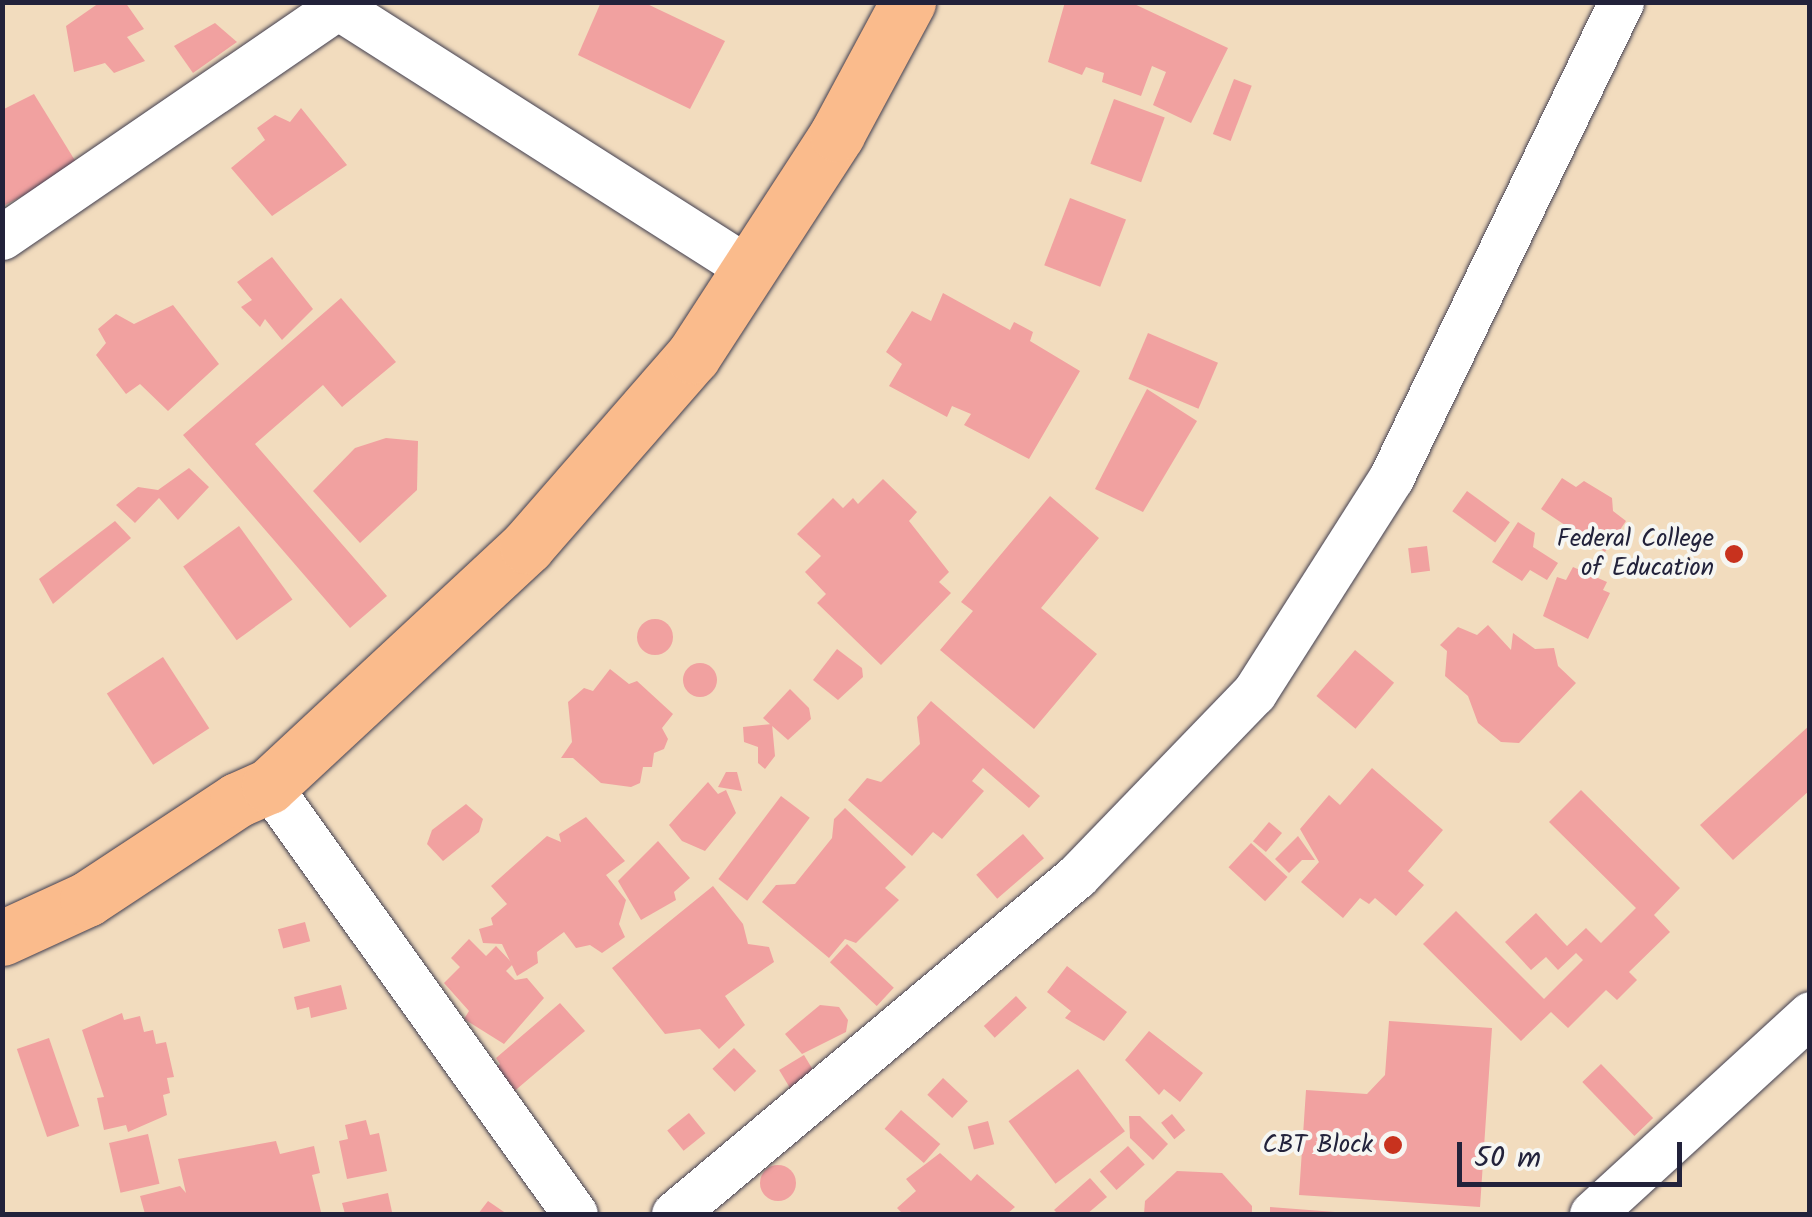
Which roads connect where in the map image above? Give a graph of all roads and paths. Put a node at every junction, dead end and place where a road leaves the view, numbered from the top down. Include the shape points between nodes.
1 (908, 2) edge
2 (1621, 2) edge
3 (334, 5) edge
4 (2, 237) edge
5 (751, 270) junction
6 (269, 786) junction
7 (2, 938) edge
8 (1810, 1014) edge
9 (575, 1214) edge
10 (674, 1214) edge
11 (1592, 1214) edge

1 - 5 main road via 838,134
2 - 10 street via 1391,478 1254,694 1077,876
3 - 4 street
3 - 5 street
5 - 6 main road via 656,402 527,546
6 - 7 main road via 87,899
6 - 9 street
8 - 11 street

